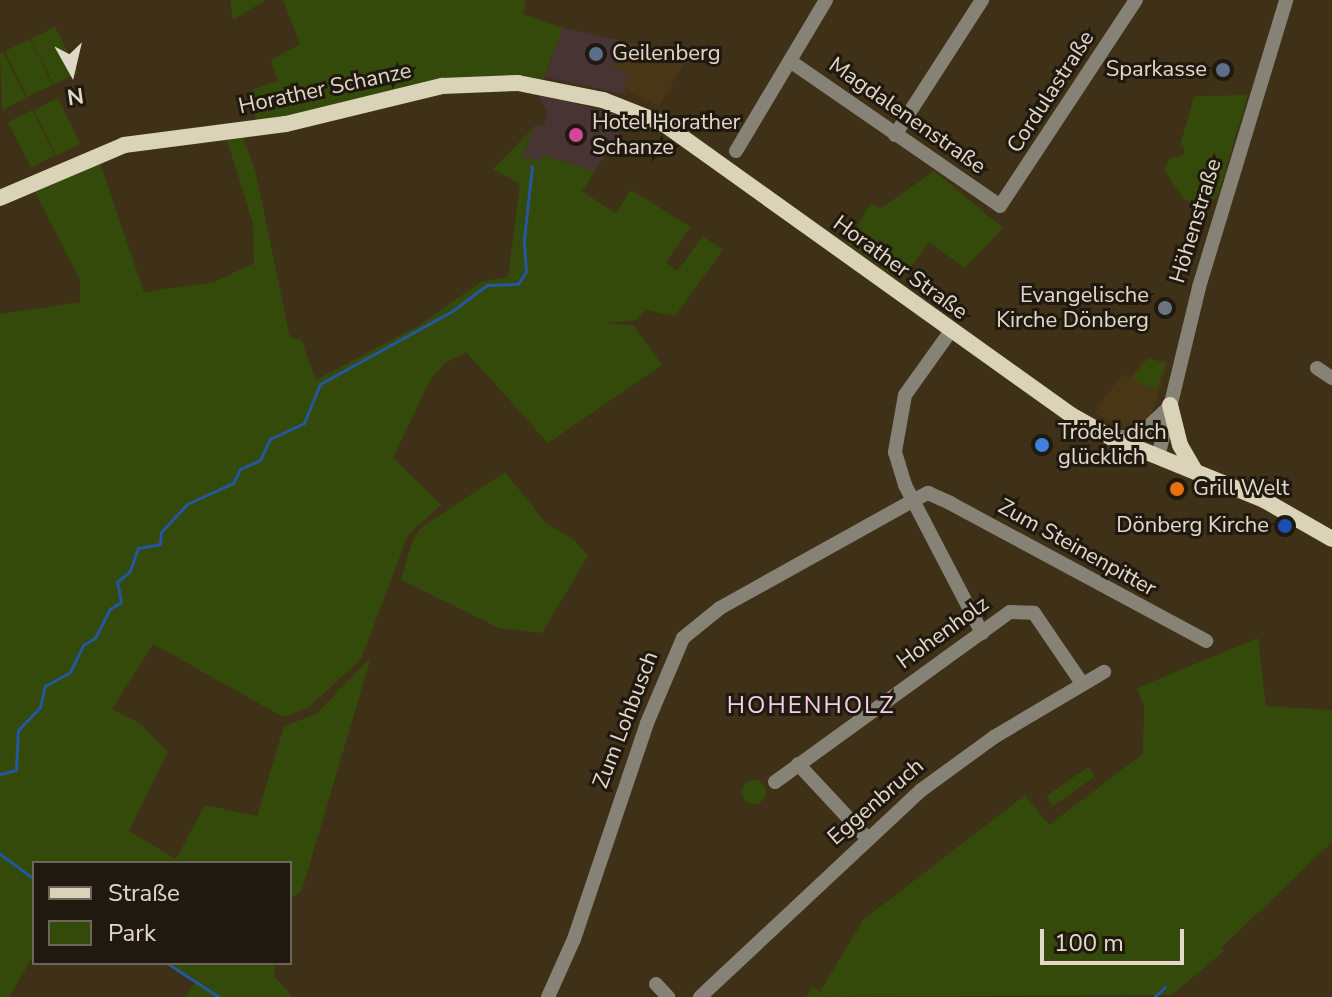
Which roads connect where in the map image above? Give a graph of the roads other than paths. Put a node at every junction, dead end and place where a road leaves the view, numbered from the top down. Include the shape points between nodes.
1 (826, 0) edge
2 (982, 0) edge
3 (1136, 0) edge
4 (1286, 0) edge
5 (790, 61) junction
6 (664, 124) joint
7 (895, 135) junction
8 (736, 151) dead end
9 (0, 198) edge
10 (1000, 206) joint
11 (950, 332) junction
12 (1317, 368) dead end
13 (1332, 378) edge
14 (1170, 405) junction
15 (1110, 437) junction
16 (1158, 457) junction
17 (1195, 471) junction
18 (928, 493) joint
19 (914, 500) junction
20 (1332, 539) edge
21 (982, 633) junction
22 (1206, 641) dead end
23 (1104, 672) dead end
24 (1081, 682) junction
25 (798, 764) junction
26 (775, 782) dead end
27 (866, 837) junction
28 (656, 984) dead end
29 (548, 997) edge
30 (668, 997) edge
31 (700, 997) edge

1 - 5 street
2 - 7 street
3 - 10 street, Cordulastraße
4 - 14 street, Höhenstraße via 1199,287
5 - 7 street, Magdalenenstraße
5 - 8 street
6 - 9 main road, Horather Schanze via 603,100 543,86 481,81 286,124 124,145
6 - 11 main road, Horather Straße
7 - 10 street, Magdalenenstraße
11 - 15 main road, Horather Straße
11 - 19 street via 900,408 895,452
12 - 13 street
14 - 15 street via 1137,437
14 - 16 street, Höhenstraße
14 - 17 main road via 1180,445
15 - 16 main road, Horather Straße
16 - 17 main road, Horather Straße
17 - 20 main road, Horather Straße via 1264,500
18 - 19 street, Zum Lohbusch
18 - 22 street, Zum Steinenpitter
19 - 21 street
19 - 29 street, Zum Lohbusch via 720,608 683,638
21 - 24 street, Hohenholz via 1010,612 1034,613
21 - 25 street, Hohenholz
23 - 24 street, Eggenbruch
24 - 27 street, Eggenbruch via 965,757
25 - 26 street, Hohenholz
25 - 27 street
27 - 31 street, Eggenbruch
28 - 30 street

